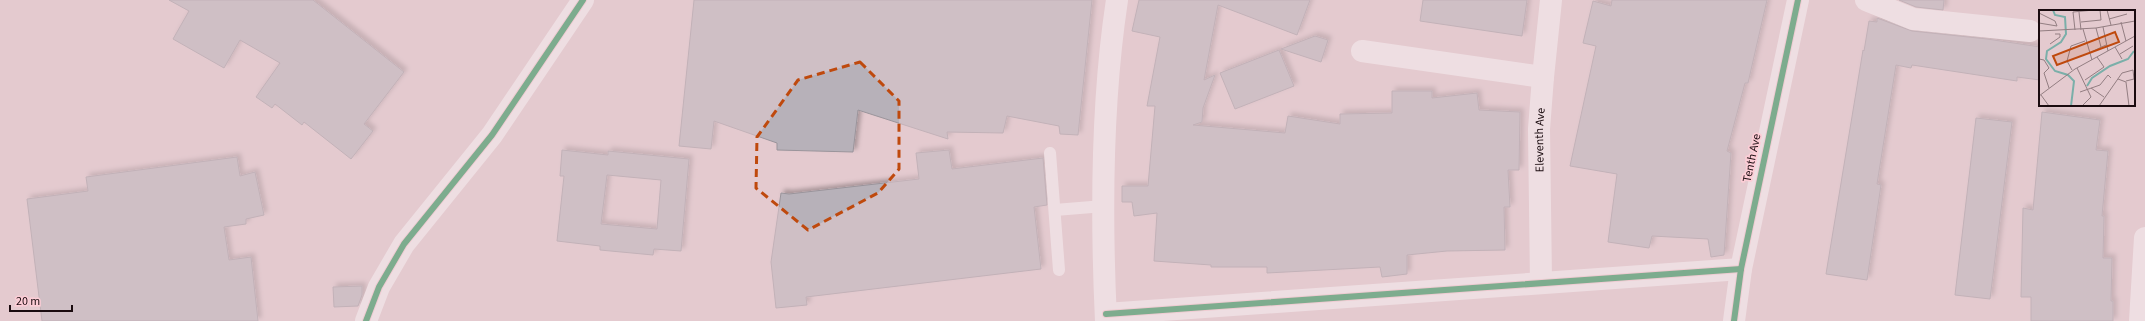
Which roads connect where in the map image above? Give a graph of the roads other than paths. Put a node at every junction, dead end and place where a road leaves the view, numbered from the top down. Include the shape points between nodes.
1 (583, 0) edge
2 (1117, 0) edge
3 (1551, 0) edge
4 (1798, 0) edge
5 (1866, 0) edge
6 (2030, 31) dead end
7 (1362, 51) dead end
8 (1542, 77) junction
9 (1050, 153) dead end
10 (1104, 206) junction
11 (1055, 210) junction
12 (2145, 238) edge
13 (1741, 269) junction
14 (1059, 270) dead end
15 (1541, 282) junction
16 (1106, 318) edge
17 (366, 321) edge
18 (1734, 321) edge
19 (2140, 321) edge

1 - 17 street via 492,135 404,244 379,287
2 - 10 street via 1110,52
3 - 8 street, Eleventh Ave
4 - 13 street, Tenth Ave
5 - 6 street via 1913,19
7 - 8 street
8 - 15 street, Eleventh Ave via 1539,129
9 - 11 lane
10 - 11 lane
10 - 16 street
11 - 14 lane
12 - 19 street
13 - 15 street
13 - 18 street, Tenth Ave
15 - 16 street

